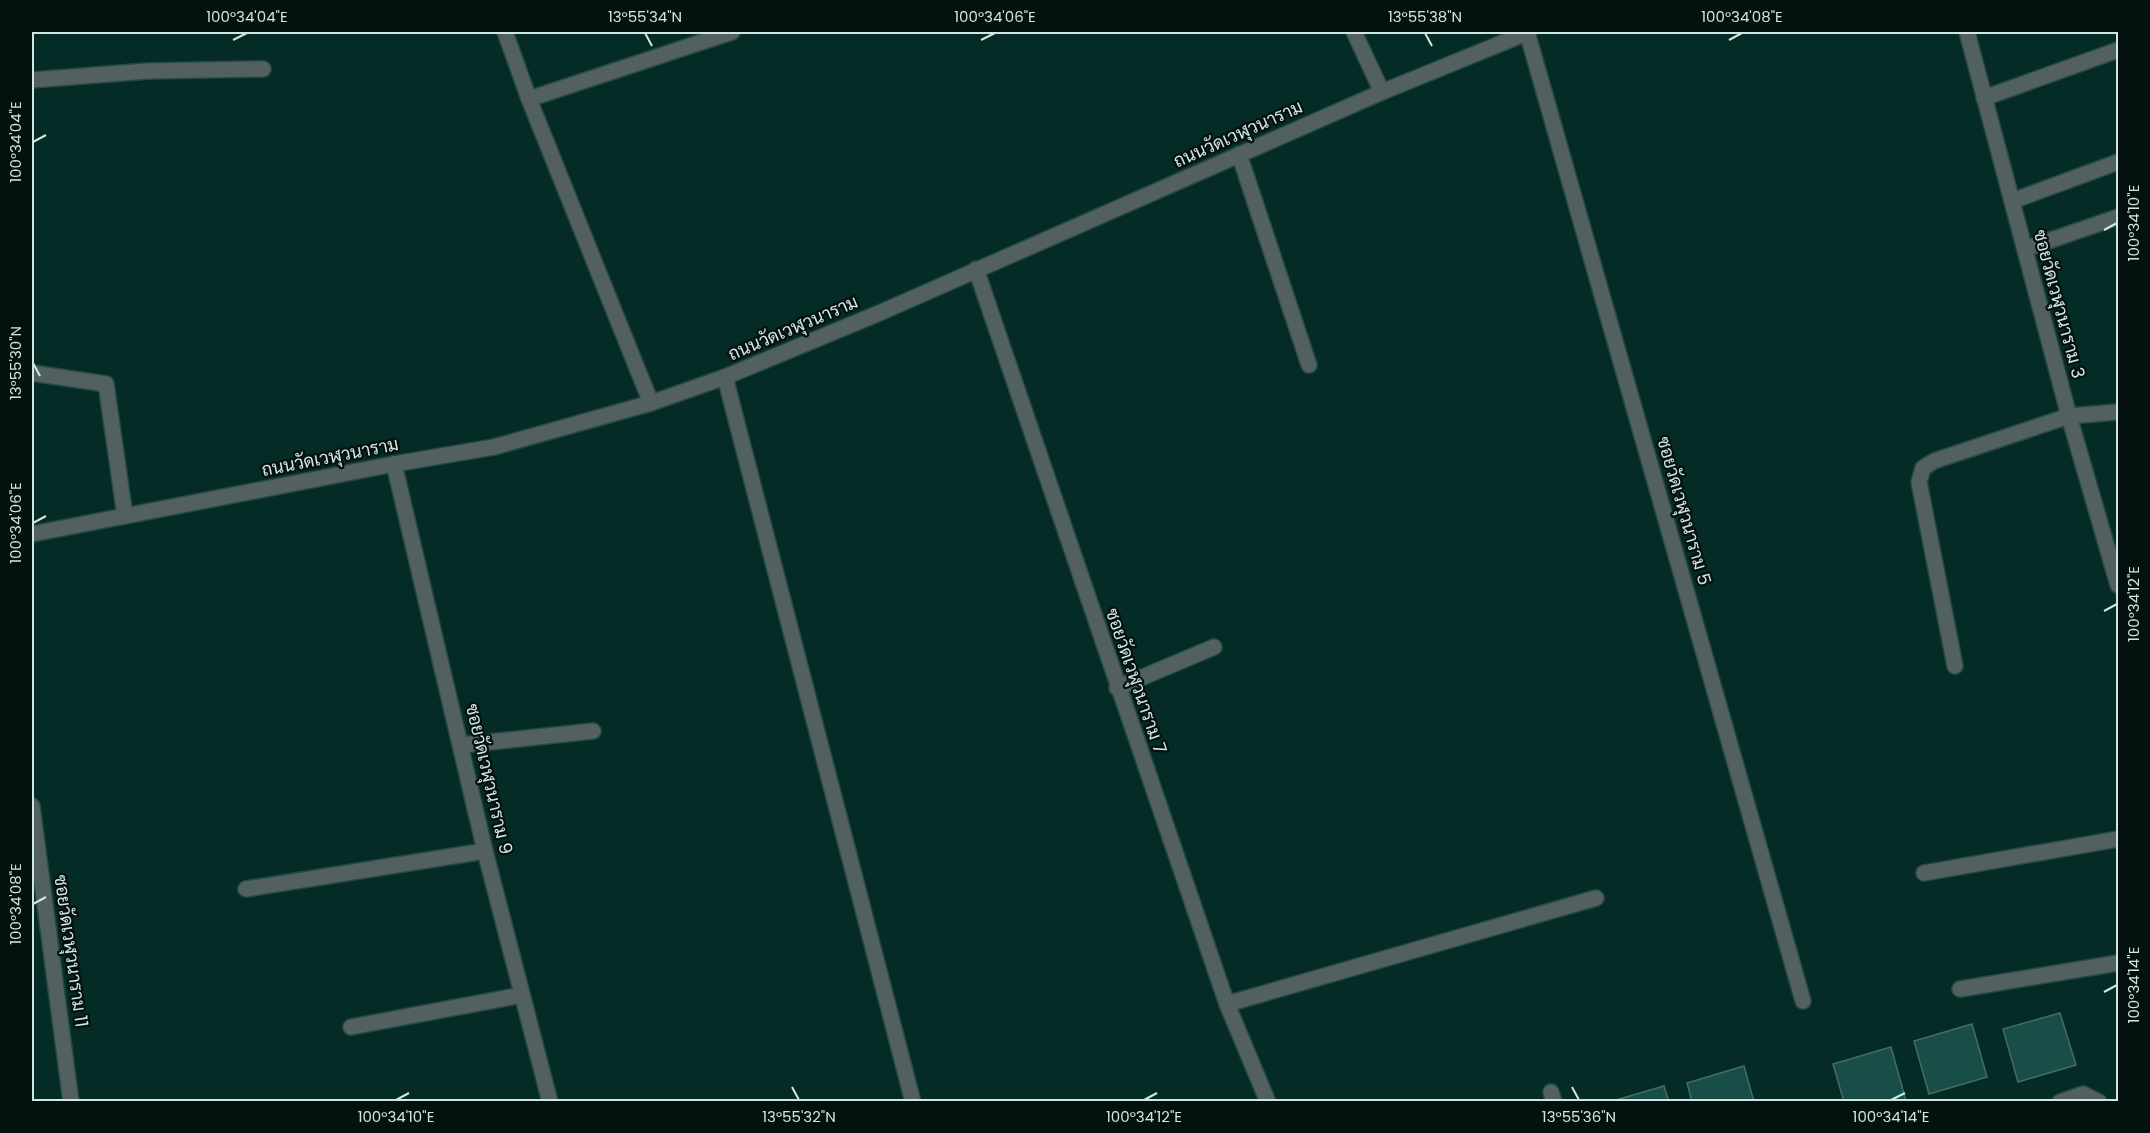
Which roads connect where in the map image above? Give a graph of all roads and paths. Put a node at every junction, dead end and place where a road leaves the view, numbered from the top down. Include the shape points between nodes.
1 (505, 32) edge
2 (732, 32) edge
3 (1354, 32) edge
4 (1528, 32) edge
5 (1967, 32) edge
6 (2118, 50) edge
7 (263, 69) dead end
8 (32, 80) edge
9 (1383, 92) junction
10 (1984, 98) junction
11 (529, 99) junction
12 (1239, 154) junction
13 (2118, 162) edge
14 (2012, 201) junction
15 (2118, 217) edge
16 (2025, 249) junction
17 (976, 269) junction
18 (1309, 366) dead end
19 (32, 374) edge
20 (725, 377) junction
21 (651, 403) junction
22 (2118, 412) edge
23 (2069, 416) junction
24 (394, 464) junction
25 (125, 516) junction
26 (32, 534) edge
27 (2118, 585) edge
28 (1214, 647) dead end
29 (1955, 666) dead end
30 (1117, 687) junction
31 (593, 731) dead end
32 (462, 745) junction
33 (32, 806) edge
34 (2118, 839) edge
35 (485, 851) junction
36 (1924, 873) dead end
37 (246, 889) dead end
38 (1596, 898) dead end
39 (2118, 963) edge
40 (1960, 989) dead end
41 (522, 995) junction
42 (1803, 1001) dead end
43 (1227, 1004) junction
44 (351, 1027) dead end
45 (71, 1101) edge
46 (550, 1101) edge
47 (913, 1101) edge
48 (1268, 1101) edge
49 (2060, 1101) edge
50 (2099, 1101) edge

1 - 11 street
2 - 11 street
3 - 9 street
4 - 9 street, ถนนวัดเวฬุวนาราม
4 - 42 street, ซอยวัดเวฬุวนาราม 5
5 - 10 street, ซอยวัดเวฬุวนาราม 3
6 - 10 street
7 - 8 street via 148,71
9 - 12 street, ถนนวัดเวฬุวนาราม
10 - 14 street, ซอยวัดเวฬุวนาราม 3
11 - 21 street
12 - 17 street, ถนนวัดเวฬุวนาราม
12 - 18 street
13 - 14 street
14 - 16 street, ซอยวัดเวฬุวนาราม 3
15 - 16 street
16 - 23 street, ซอยวัดเวฬุวนาราม 3
17 - 20 street, ถนนวัดเวฬุวนาราม
17 - 30 street, ซอยวัดเวฬุวนาราม 7
19 - 25 street via 106,384
20 - 21 street, ถนนวัดเวฬุวนาราม
20 - 47 street
21 - 24 street, ถนนวัดเวฬุวนาราม via 494,447
22 - 23 street
23 - 27 street, ซอยวัดเวฬุวนาราม 3
23 - 29 street via 1923,468 1919,482
24 - 25 street, ถนนวัดเวฬุวนาราม
24 - 32 street, ซอยวัดเวฬุวนาราม 9
25 - 26 street, ถนนวัดเวฬุวนาราม
28 - 30 street
30 - 43 street, ซอยวัดเวฬุวนาราม 7
31 - 32 street
32 - 35 street, ซอยวัดเวฬุวนาราม 9
33 - 45 street, ซอยวัดเวฬุวนาราม 11
34 - 36 street
35 - 37 street
35 - 41 street, ซอยวัดเวฬุวนาราม 9
38 - 43 street
39 - 40 street
41 - 44 street
41 - 46 street, ซอยวัดเวฬุวนาราม 9
43 - 48 street, ซอยวัดเวฬุวนาราม 7
49 - 50 street via 2083,1094

